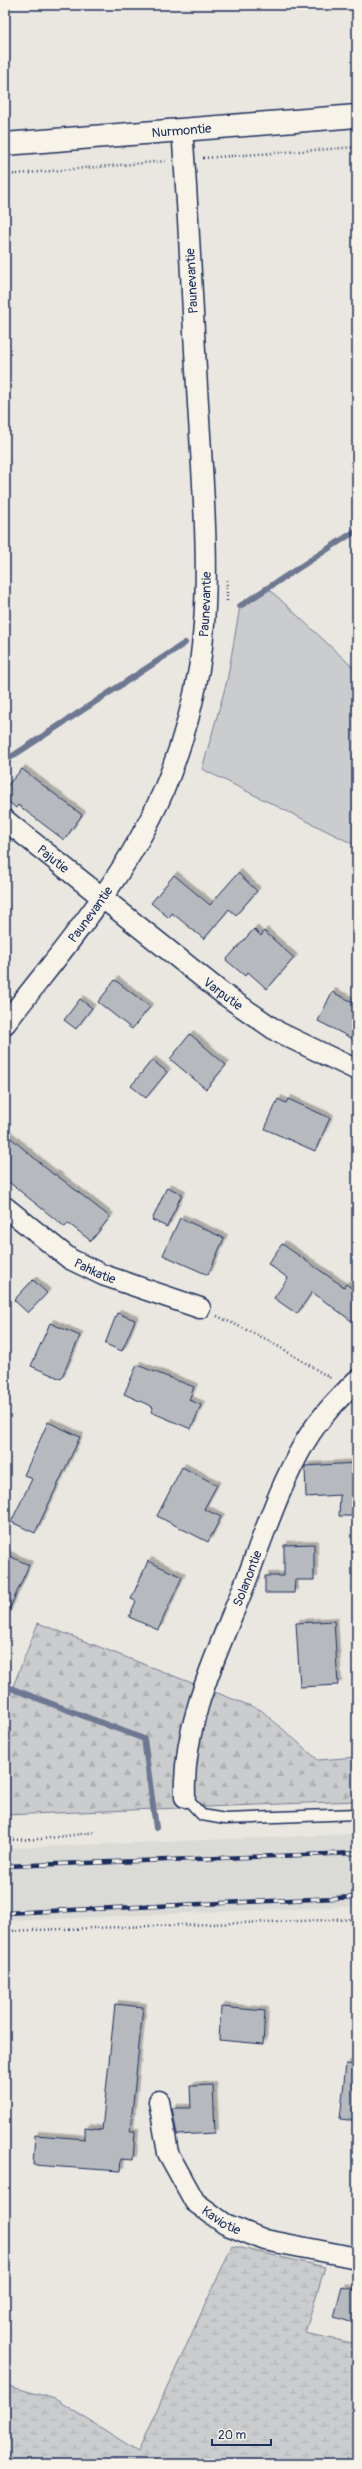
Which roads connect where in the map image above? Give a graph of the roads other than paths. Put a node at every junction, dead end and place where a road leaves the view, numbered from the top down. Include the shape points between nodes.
1 (357, 116) edge
2 (182, 130) junction
3 (5, 144) edge
4 (5, 820) edge
5 (103, 897) junction
6 (5, 1024) edge
7 (357, 1070) edge
8 (5, 1207) edge
9 (200, 1308) road end
10 (352, 1385) edge
11 (185, 1797) joint
12 (357, 1814) edge
13 (159, 2101) dead end
14 (357, 2258) edge

1 - 2 main road, Nurmontie
2 - 3 main road, Nurmontie
2 - 5 street, Paunevantie via 203,502 205,592 199,669 183,733 163,792 139,842
4 - 5 street, Pajutie
5 - 6 street, Paunevantie
5 - 7 street, Varputie via 222,993 278,1032
8 - 9 street, Pahkatie via 70,1259 103,1275
10 - 11 street, Solanontie via 321,1416 305,1442 278,1498 197,1706 184,1772
11 - 12 lane via 202,1815 225,1819
13 - 14 street, Kaviotie via 168,2153 195,2202 225,2224 265,2240

